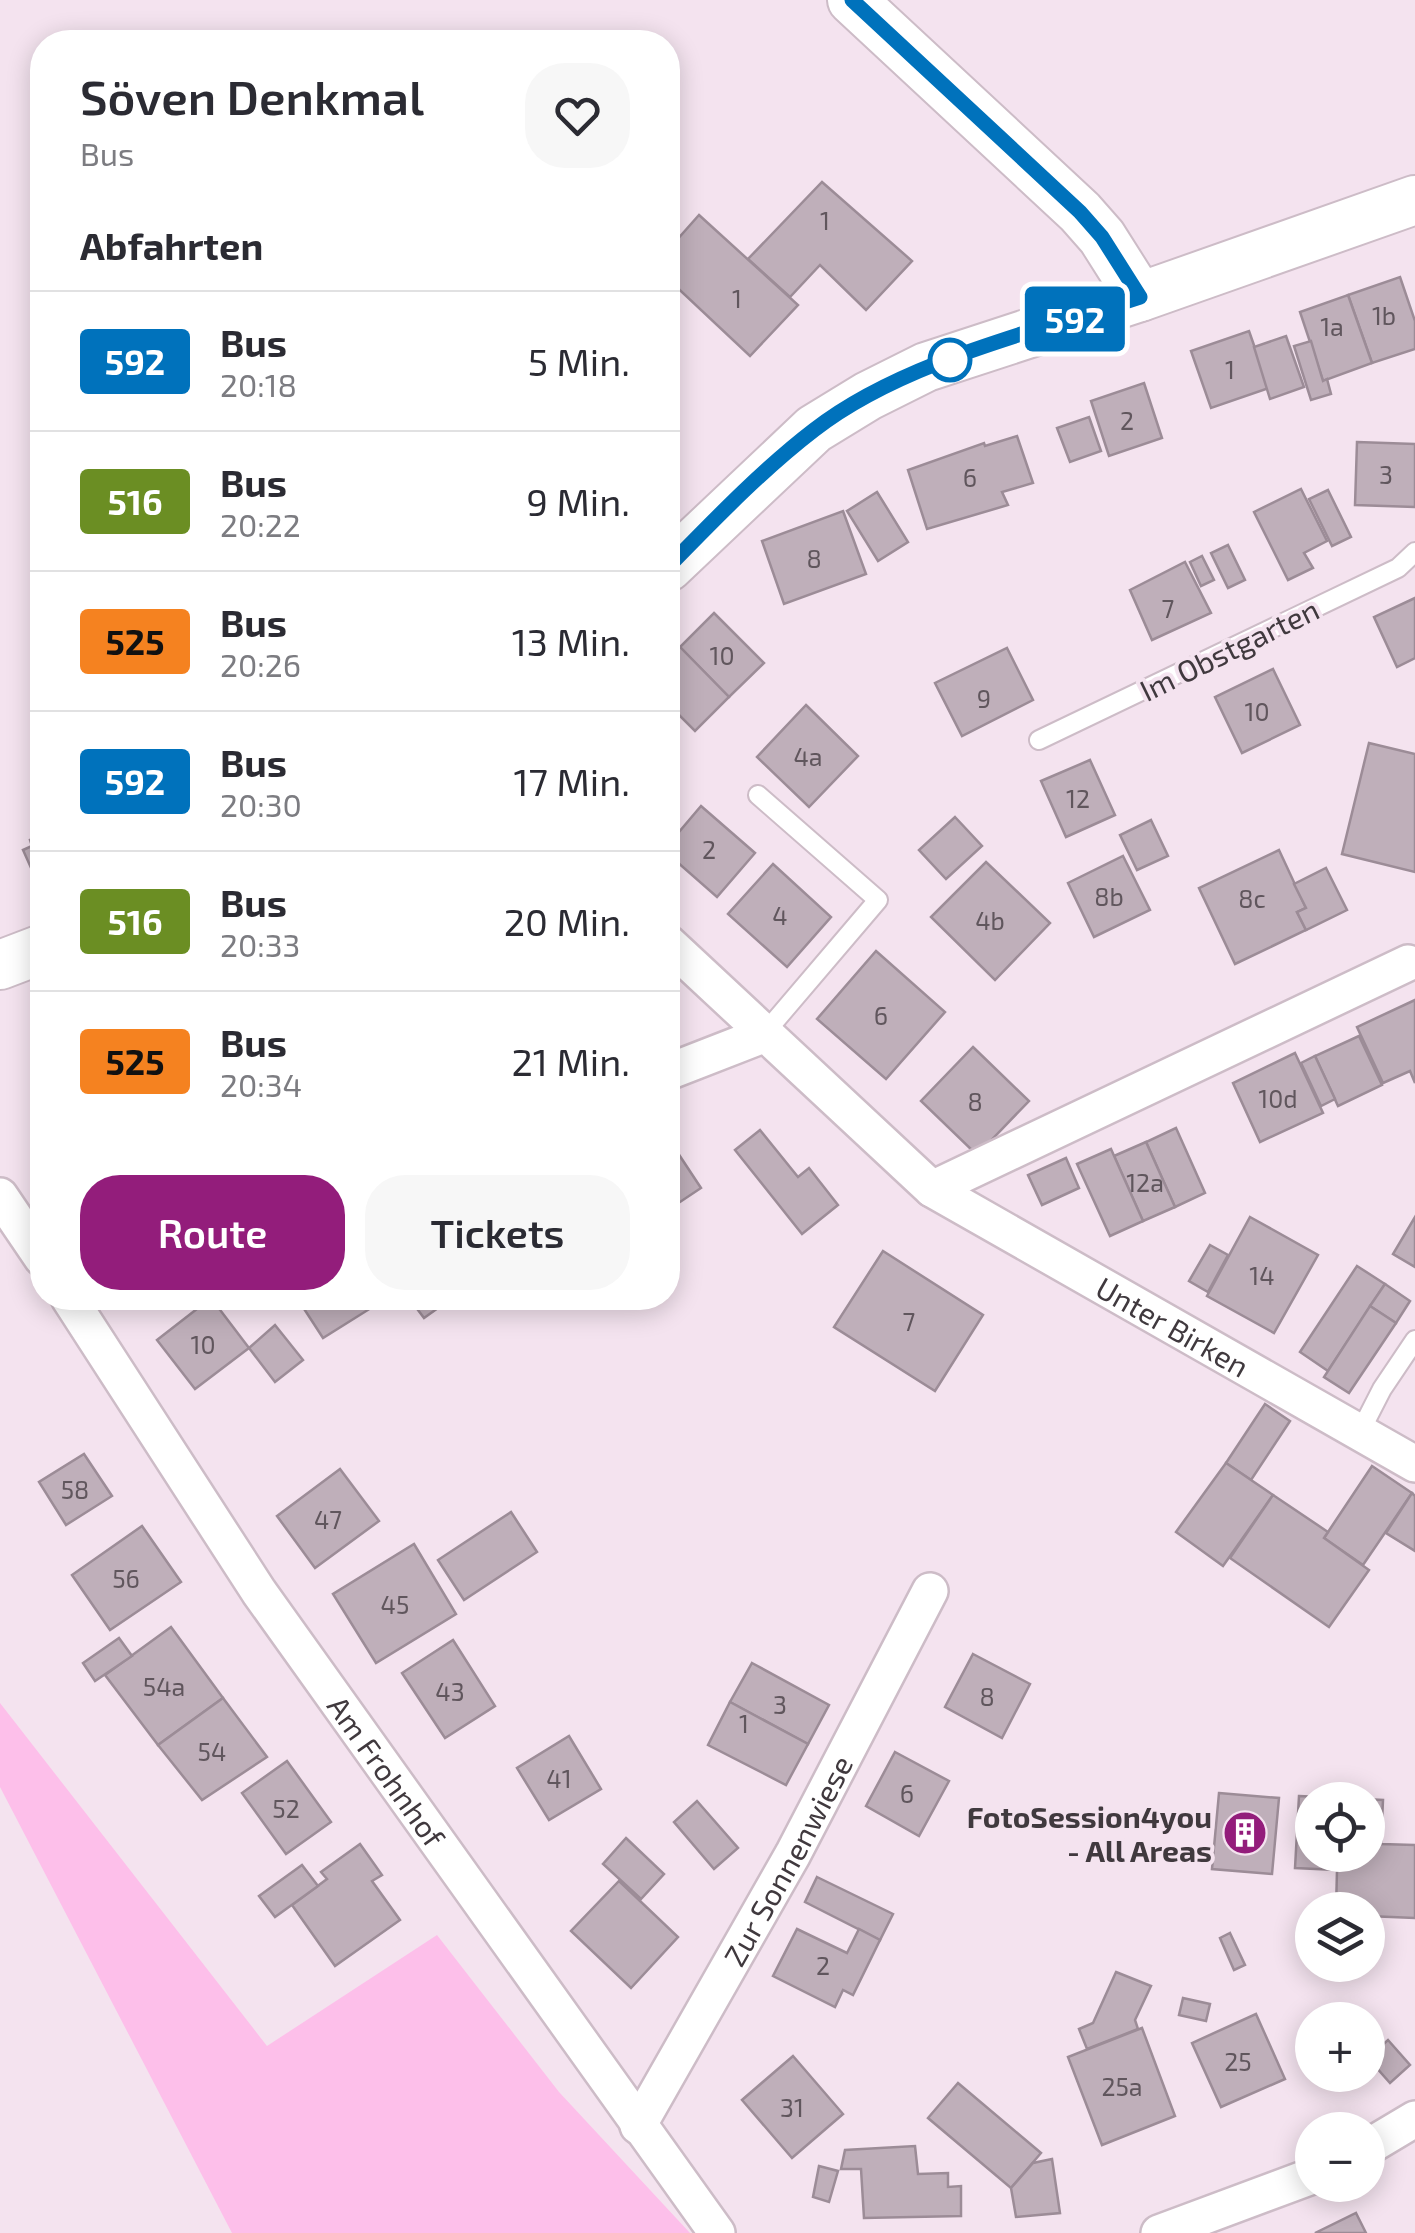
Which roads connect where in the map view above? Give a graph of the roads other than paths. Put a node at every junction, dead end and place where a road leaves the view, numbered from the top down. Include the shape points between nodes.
1 (852, 0) edge
2 (1415, 200) edge
3 (1140, 297) junction
4 (680, 547) edge
5 (1415, 552) edge
6 (1038, 740) dead end
7 (758, 795) dead end
8 (30, 954) edge
9 (680, 955) edge
10 (1408, 963) dead end
11 (0, 965) edge
12 (763, 1035) junction
13 (680, 1067) edge
14 (932, 1189) junction
15 (0, 1196) edge
16 (30, 1240) edge
17 (83, 1310) edge
18 (1415, 1340) edge
19 (1360, 1432) junction
20 (1415, 1464) edge
21 (930, 1591) dead end
22 (1415, 2119) edge
23 (638, 2126) junction
24 (1385, 2137) edge
25 (1295, 2182) edge
26 (717, 2233) edge
27 (1159, 2233) edge

1 - 3 main road via 1080,212
2 - 3 main road
3 - 4 main road via 926,368 868,396 814,429
5 - 6 lane, Im Obstgarten via 1398,568
7 - 12 lane via 878,900
8 - 11 main road
9 - 12 street, Unter Birken
10 - 14 street
12 - 13 street
12 - 14 street, Unter Birken
14 - 19 street, Unter Birken
15 - 16 street
17 - 23 street, Am Frohnhof via 260,1592
18 - 19 lane
19 - 20 street, Unter Birken
21 - 23 street, Zur Sonnenwiese via 793,1854
22 - 24 street
23 - 26 street, Am Frohnhof
25 - 27 street

